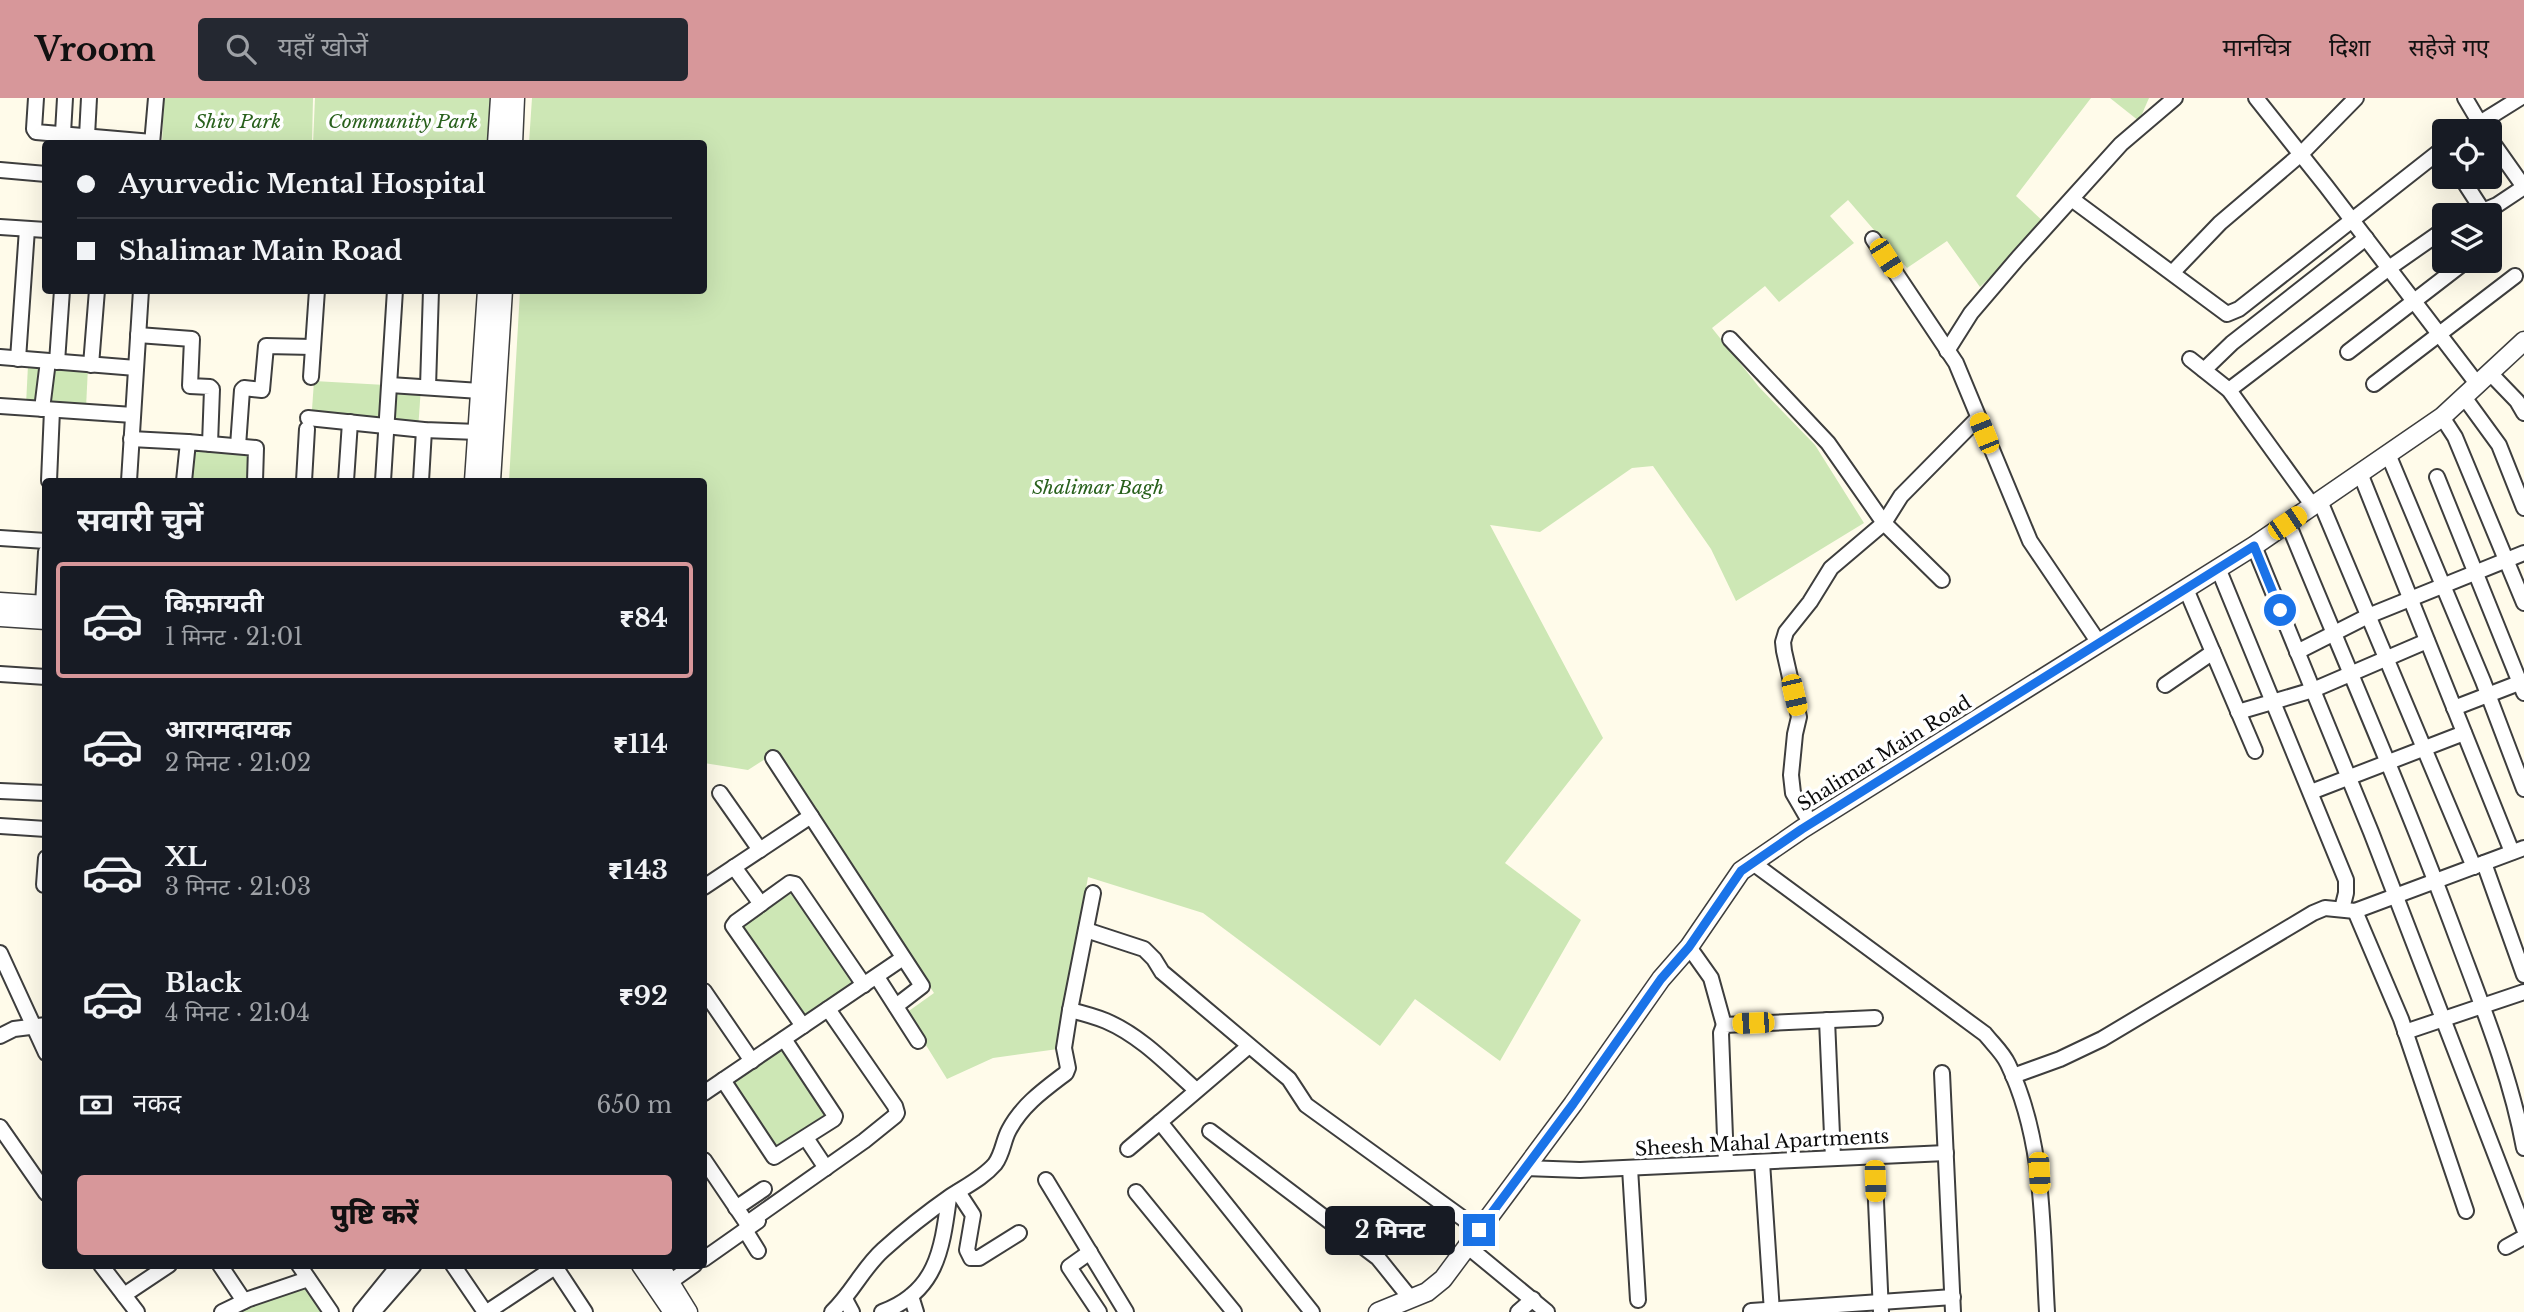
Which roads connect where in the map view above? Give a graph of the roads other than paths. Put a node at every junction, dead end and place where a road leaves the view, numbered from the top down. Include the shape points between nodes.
1 (36, 98) edge
2 (65, 98) edge
3 (89, 98) edge
4 (156, 98) edge
5 (500, 98) edge
6 (515, 98) edge
7 (2175, 98) edge
8 (2256, 98) edge
9 (2356, 98) edge
10 (2465, 98) edge
11 (2520, 98) edge
12 (2473, 119) edge
13 (2490, 119) edge
14 (86, 136) junction
15 (68, 137) edge
16 (124, 140) edge
17 (152, 140) edge
18 (497, 140) edge
19 (513, 140) edge
20 (2301, 154) junction
21 (2432, 157) edge
22 (2502, 158) edge
23 (0, 170) edge
24 (42, 174) edge
25 (2073, 200) junction
26 (2500, 203) edge
27 (2351, 218) junction
28 (0, 227) edge
29 (27, 229) junction
30 (42, 230) edge
31 (2366, 238) junction
32 (2432, 238) edge
33 (1873, 239) dead end
34 (2389, 268) junction
35 (2173, 272) junction
36 (2450, 273) edge
37 (2515, 275) dead end
38 (60, 294) edge
39 (97, 294) edge
40 (141, 294) edge
41 (317, 294) edge
42 (395, 294) edge
43 (431, 294) edge
44 (487, 294) edge
45 (502, 294) edge
46 (2414, 301) junction
47 (2439, 334) junction
48 (138, 335) junction
49 (1730, 339) dead end
50 (2524, 341) edge
51 (313, 347) junction
52 (1947, 351) junction
53 (2348, 352) dead end
54 (0, 357) edge
55 (18, 359) junction
56 (2190, 359) dead end
57 (52, 362) junction
58 (91, 365) junction
59 (136, 368) junction
60 (2204, 370) junction
61 (311, 377) dead end
62 (2374, 384) dead end
63 (390, 385) junction
64 (2477, 385) junction
65 (428, 387) junction
66 (2229, 390) junction
67 (480, 391) junction
68 (0, 406) edge
69 (47, 409) junction
70 (2524, 413) edge
71 (133, 415) junction
72 (2442, 417) junction
73 (1978, 418) junction
74 (350, 422) junction
75 (484, 423) junction
76 (386, 426) junction
77 (424, 430) junction
78 (131, 439) junction
79 (188, 442) junction
80 (210, 444) junction
81 (239, 446) junction
82 (2388, 454) junction
83 (2360, 473) junction
84 (2437, 477) dead end
85 (49, 478) edge
86 (129, 478) edge
87 (184, 478) edge
88 (255, 478) edge
89 (304, 478) edge
90 (346, 478) edge
91 (383, 478) edge
92 (421, 478) edge
93 (475, 478) edge
94 (491, 478) edge
95 (2316, 503) junction
96 (2524, 508) edge
97 (1884, 523) junction
98 (2287, 523) junction
99 (0, 538) edge
100 (42, 541) edge
101 (2254, 546) junction
102 (2524, 553) edge
103 (2505, 560) junction
104 (2217, 568) junction
105 (2475, 572) junction
106 (1942, 580) dead end
107 (2443, 585) junction
108 (2186, 589) junction
109 (2410, 599) junction
110 (0, 602) edge
111 (2524, 603) edge
112 (42, 609) edge
113 (42, 610) edge
114 (2368, 616) junction
115 (0, 617) edge
116 (2334, 633) junction
117 (2427, 641) junction
118 (2099, 643) junction
119 (2213, 652) junction
120 (2297, 652) junction
121 (2386, 659) junction
122 (0, 674) edge
123 (2350, 674) junction
124 (42, 677) edge
125 (2165, 685) dead end
126 (2523, 686) edge
127 (2313, 690) junction
128 (2488, 695) junction
129 (2273, 700) junction
130 (2454, 708) junction
131 (2238, 712) junction
132 (2464, 733) junction
133 (2424, 749) junction
134 (2255, 751) dead end
135 (773, 758) dead end
136 (2387, 763) junction
137 (2348, 778) junction
138 (2524, 789) edge
139 (0, 791) edge
140 (2311, 792) junction
141 (42, 793) edge
142 (720, 793) dead end
143 (811, 816) junction
144 (1811, 824) junction
145 (0, 826) edge
146 (42, 829) edge
147 (760, 850) junction
148 (2520, 852) edge
149 (1753, 863) junction
150 (2479, 865) junction
151 (734, 867) junction
152 (2436, 881) junction
153 (707, 885) edge
154 (1093, 893) dead end
155 (2396, 896) junction
156 (761, 904) junction
157 (2349, 910) junction
158 (1086, 930) junction
159 (1689, 947) junction
160 (0, 953) edge
161 (903, 958) junction
162 (2524, 975) edge
163 (870, 981) junction
164 (2524, 992) edge
165 (707, 995) edge
166 (896, 1006) junction
167 (2482, 1006) junction
168 (828, 1009) junction
169 (1070, 1010) junction
170 (1875, 1018) dead end
171 (2443, 1019) junction
172 (1827, 1020) junction
173 (1724, 1025) junction
174 (39, 1026) edge
175 (803, 1026) junction
176 (2405, 1032) junction
177 (0, 1036) edge
178 (784, 1039) junction
179 (918, 1041) dead end
180 (1250, 1045) junction
181 (752, 1061) junction
182 (1942, 1073) dead end
183 (2013, 1076) junction
184 (723, 1080) junction
185 (707, 1090) edge
186 (1196, 1090) junction
187 (1160, 1122) junction
188 (0, 1127) edge
189 (895, 1128) dead end
190 (1210, 1130) dead end
191 (806, 1138) junction
192 (2524, 1148) edge
193 (1128, 1149) dead end
194 (1945, 1153) junction
195 (1874, 1157) junction
196 (1833, 1158) junction
197 (1762, 1161) junction
198 (1726, 1163) junction
199 (707, 1164) edge
200 (826, 1168) junction
201 (1525, 1168) junction
202 (1630, 1168) junction
203 (1046, 1180) dead end
204 (42, 1187) edge
205 (764, 1189) dead end
206 (1136, 1192) dead end
207 (954, 1195) junction
208 (736, 1208) junction
209 (2466, 1211) dead end
210 (2524, 1229) edge
211 (745, 1230) junction
212 (1479, 1230) junction
213 (1019, 1233) dead end
214 (2524, 1237) edge
215 (1467, 1246) junction
216 (2506, 1247) dead end
217 (758, 1251) dead end
218 (1090, 1252) junction
219 (707, 1257) edge
220 (104, 1269) edge
221 (163, 1269) edge
222 (223, 1269) edge
223 (302, 1269) edge
224 (396, 1269) edge
225 (411, 1269) edge
226 (456, 1269) edge
227 (550, 1269) edge
228 (557, 1269) edge
229 (644, 1269) edge
230 (662, 1269) edge
231 (688, 1269) edge
232 (309, 1279) junction
233 (670, 1282) junction
234 (124, 1295) junction
235 (911, 1296) junction
236 (1953, 1297) junction
237 (1411, 1299) junction
238 (1533, 1300) junction
239 (1638, 1300) dead end
240 (244, 1301) junction
241 (848, 1306) edge
242 (1881, 1307) edge
243 (1751, 1311) edge
244 (1772, 1311) edge
245 (137, 1312) edge
246 (222, 1312) edge
247 (331, 1312) edge
248 (360, 1312) edge
249 (373, 1312) edge
250 (486, 1312) edge
251 (585, 1312) edge
252 (673, 1312) edge
253 (688, 1312) edge
254 (832, 1312) edge
255 (882, 1312) edge
256 (916, 1312) edge
257 (1099, 1312) edge
258 (1126, 1312) edge
259 (1234, 1312) edge
260 (1312, 1312) edge
261 (1378, 1312) edge
262 (1518, 1312) edge
263 (1547, 1312) edge
264 (1954, 1312) edge
265 (2047, 1312) edge

1 - 15 street via 35,131
2 - 15 street
3 - 14 street
4 - 17 street
5 - 18 street
6 - 19 street
7 - 25 street via 2121,144
8 - 20 street
9 - 20 street
10 - 12 street
11 - 13 street
14 - 15 street
14 - 16 street
20 - 27 street
20 - 35 street via 2220,223
21 - 27 street
22 - 26 street via 2524,187
23 - 24 street
25 - 35 street
25 - 52 street via 1979,303
27 - 31 street
27 - 35 street via 2233,313 2220,310
28 - 29 street
29 - 30 street
29 - 55 street
31 - 34 street
31 - 60 street
32 - 34 street
33 - 52 street
34 - 46 street
34 - 66 street
36 - 46 street
37 - 47 street
38 - 57 street
39 - 58 street
40 - 48 street
41 - 51 street
42 - 63 street
43 - 65 street
44 - 67 street
45 - 75 street
46 - 47 street
46 - 53 street
47 - 62 street
47 - 64 street
48 - 59 street
48 - 80 street via 192,339 190,386 212,389
49 - 97 street via 1828,443
50 - 64 street, Shalimar Main Road
51 - 61 street
51 - 81 street via 266,346 262,390 242,390
52 - 73 street
54 - 55 street
55 - 57 street
56 - 60 street
57 - 58 street
57 - 69 street
58 - 59 street
59 - 71 street
60 - 66 street
63 - 65 street
63 - 76 street
64 - 70 street via 2517,401
64 - 72 street, Shalimar Main Road
64 - 96 street
65 - 67 street
66 - 95 street
67 - 75 street
68 - 69 street
69 - 71 street
69 - 85 street
71 - 78 street
72 - 82 street, Shalimar Main Road
72 - 103 street via 2455,437
73 - 97 street via 1901,496
73 - 118 street via 2030,541
74 - 76 street
74 - 89 street via 307,423
74 - 90 street
75 - 77 street
75 - 93 street
75 - 94 street
76 - 77 street
76 - 91 street
77 - 92 street
78 - 79 street
78 - 86 street
79 - 80 street
79 - 87 street
80 - 81 street
81 - 88 street via 257,449
82 - 83 street, Shalimar Main Road
82 - 107 street
83 - 95 street, Shalimar Main Road
83 - 109 street
84 - 105 street
95 - 98 street, Shalimar Main Road
95 - 114 street
97 - 106 street
97 - 144 street via 1831,568 1783,642 1799,717 1793,793
98 - 101 street, Shalimar Main Road
98 - 116 street
99 - 100 street
101 - 104 street, Shalimar Main Road
101 - 120 street
102 - 103 street
103 - 105 street
103 - 111 street
104 - 108 street, Shalimar Main Road
104 - 129 street
105 - 107 street
105 - 126 street
107 - 109 street
107 - 128 street
108 - 118 street, Shalimar Main Road
108 - 119 street
109 - 114 street
109 - 117 street
110 - 112 street
113 - 115 street
114 - 116 street
114 - 121 street
116 - 120 street
116 - 123 street
117 - 121 street
117 - 130 street
118 - 144 street, Shalimar Main Road
119 - 125 street
119 - 131 street
120 - 127 street
121 - 123 street
121 - 133 street
122 - 124 street
123 - 127 street
123 - 136 street
126 - 128 street
127 - 129 street
127 - 137 street
128 - 130 street
128 - 138 street
129 - 131 street
129 - 140 street
130 - 132 street
131 - 134 street
132 - 133 street
132 - 148 street
133 - 136 street
133 - 150 street
135 - 143 street
136 - 137 street
136 - 152 street
137 - 140 street
137 - 155 street
139 - 141 street
140 - 157 street via 2346,880
142 - 147 street
143 - 147 street
143 - 161 street
144 - 149 street, Shalimar Main Road
145 - 146 street
147 - 151 street
148 - 150 street
149 - 159 street, Shalimar Main Road via 1741,871
149 - 183 street via 1985,1034
150 - 152 street
150 - 162 street
151 - 153 street
151 - 156 street
152 - 155 street
152 - 167 street
154 - 158 street
155 - 157 street
155 - 171 street
156 - 163 street via 794,883
156 - 175 street via 733,926
157 - 176 street
157 - 183 street via 2313,912 2102,1039
158 - 169 street
158 - 180 street via 1144,949 1162,972
159 - 173 street via 1711,978
159 - 201 street, Shalimar Main Road
160 - 174 street
161 - 163 street
161 - 166 street via 922,987
163 - 166 street
163 - 168 street
164 - 167 street
165 - 181 street
166 - 179 street
167 - 171 street
167 - 192 street via 2518,1115
168 - 175 street
168 - 200 street via 897,1113
169 - 186 street via 1125,1031
169 - 207 street via 1064,1048 1066,1073 1019,1114 995,1163
170 - 172 street
171 - 176 street
171 - 210 street
172 - 173 street
172 - 196 street
173 - 198 street
174 - 177 street via 13,1029
175 - 178 street
176 - 209 street
178 - 181 street
178 - 191 street via 835,1117
180 - 186 street
180 - 212 street via 1289,1079 1306,1105
181 - 184 street
182 - 194 street
183 - 265 street via 2027,1111 2039,1173
184 - 185 street
184 - 191 street via 773,1156
186 - 187 street
187 - 193 street
187 - 260 street
188 - 204 street
189 - 211 street
190 - 237 street via 1368,1250
191 - 200 street
194 - 195 street, Sheesh Mahal Apartments
194 - 236 street
195 - 196 street, Sheesh Mahal Apartments
195 - 242 street
196 - 197 street, Sheesh Mahal Apartments
197 - 198 street, Sheesh Mahal Apartments
197 - 244 street
198 - 202 street, Sheesh Mahal Apartments
199 - 208 street
200 - 208 street via 749,1222
201 - 202 street, Sheesh Mahal Apartments
201 - 212 street, Shalimar Main Road
202 - 239 street
203 - 218 street
205 - 208 street
206 - 259 street
207 - 213 street via 973,1215 967,1250 971,1258 979,1258
207 - 235 street via 936,1264
207 - 241 street via 882,1251 866,1268
211 - 217 street
211 - 219 street
212 - 215 street, Shalimar Main Road
214 - 216 street
215 - 237 street, Shalimar Main Road via 1443,1279
215 - 238 street
218 - 257 street via 1069,1267
218 - 258 street
220 - 234 street
221 - 234 street
222 - 240 street
223 - 232 street
224 - 248 street
225 - 249 street
226 - 250 street
227 - 250 street
228 - 251 street
229 - 252 street
230 - 233 street
231 - 233 street
232 - 240 street
232 - 247 street
233 - 253 street
234 - 245 street
235 - 255 street
235 - 256 street
236 - 242 street
236 - 264 street
237 - 261 street, Shalimar Main Road
238 - 262 street
238 - 263 street
240 - 246 street
241 - 254 street
242 - 244 street
243 - 244 street

